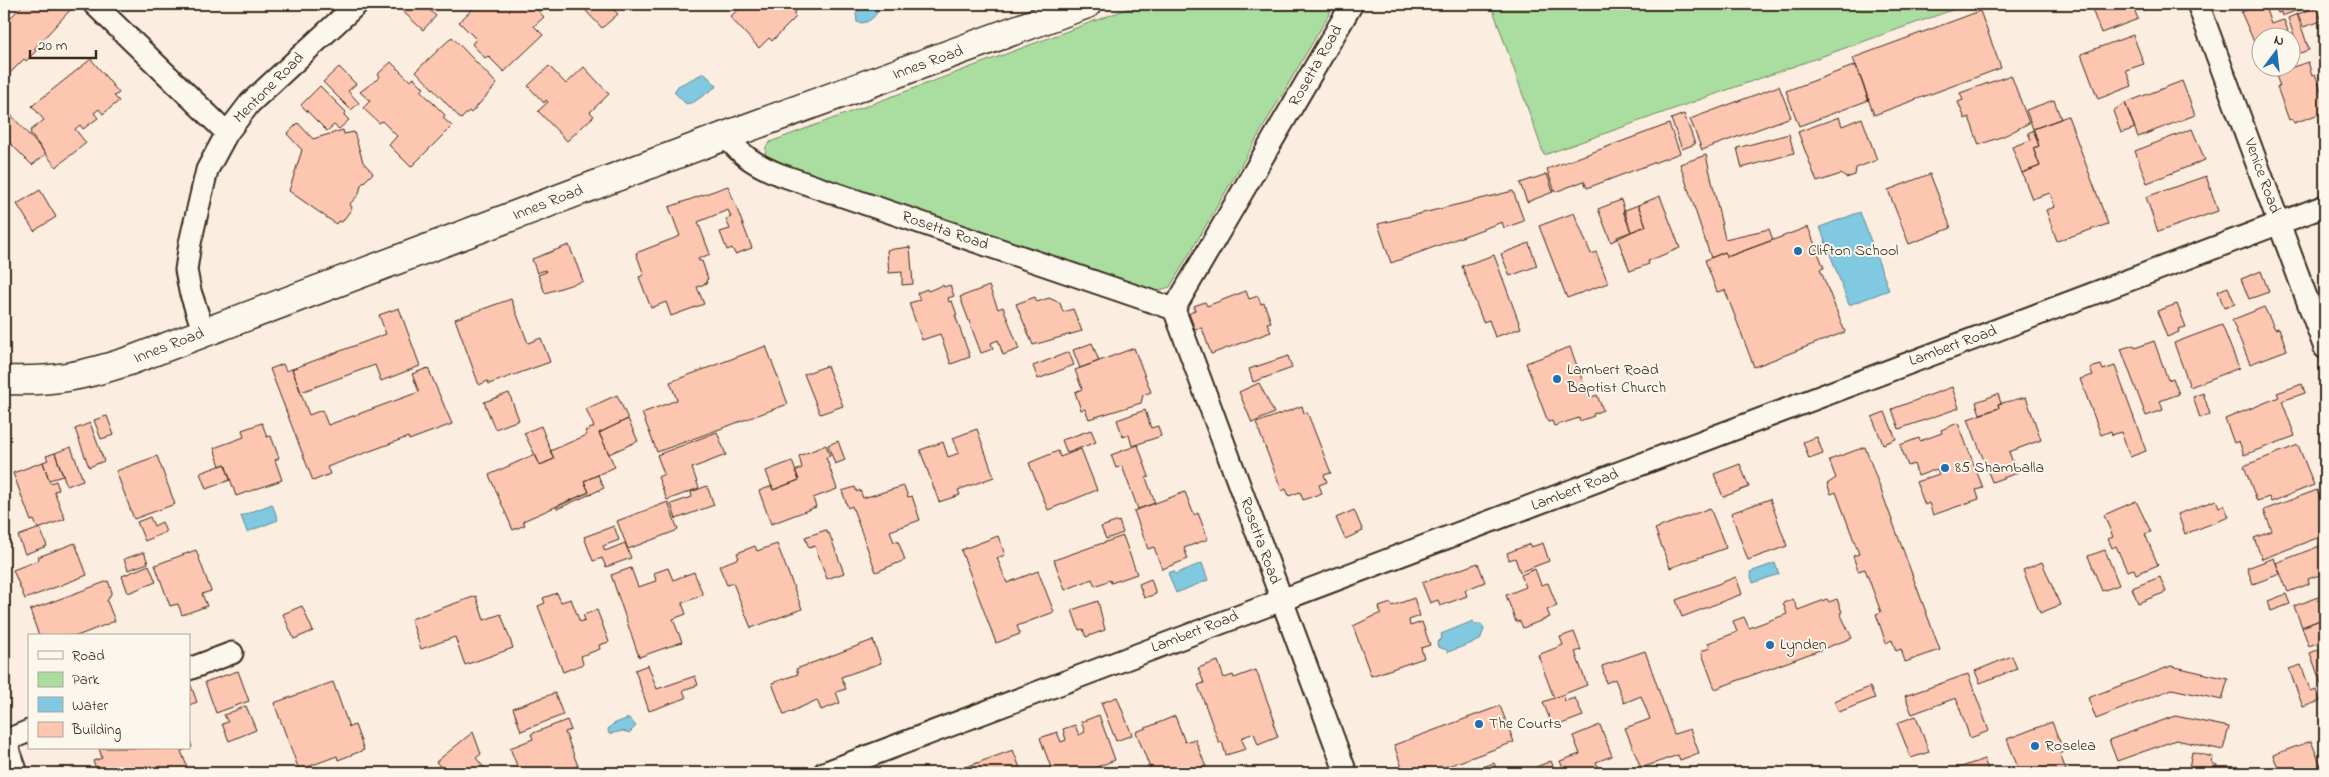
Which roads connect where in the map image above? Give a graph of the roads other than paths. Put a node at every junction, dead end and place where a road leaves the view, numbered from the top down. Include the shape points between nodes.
1 (94, 4) edge
2 (356, 4) edge
3 (1088, 4) edge
4 (1352, 4) edge
5 (2198, 4) edge
6 (226, 132) junction
7 (725, 136) junction
8 (2325, 206) edge
9 (2279, 223) junction
10 (1174, 309) junction
11 (204, 332) junction
12 (2325, 348) edge
13 (4, 380) edge
14 (1281, 600) junction
15 (232, 653) dead end
16 (190, 670) edge
17 (28, 732) edge
18 (4, 739) edge
19 (17, 773) edge
20 (824, 773) edge
21 (1346, 773) edge

1 - 6 street
2 - 6 street, Mentone Road via 250,103
3 - 7 street, Innes Road
4 - 10 street, Rosetta Road
5 - 9 street, Venice Road
6 - 11 street, Mentone Road via 207,170 186,270
7 - 10 street, Rosetta Road via 741,155 759,166
7 - 11 street, Innes Road
8 - 9 street, Lambert Road
9 - 12 street, Venice Road
9 - 14 street, Lambert Road
10 - 14 street, Rosetta Road
11 - 13 street, Innes Road via 88,374 39,382
14 - 20 street, Lambert Road
14 - 21 street, Rosetta Road
15 - 16 street
17 - 18 street
18 - 19 street

